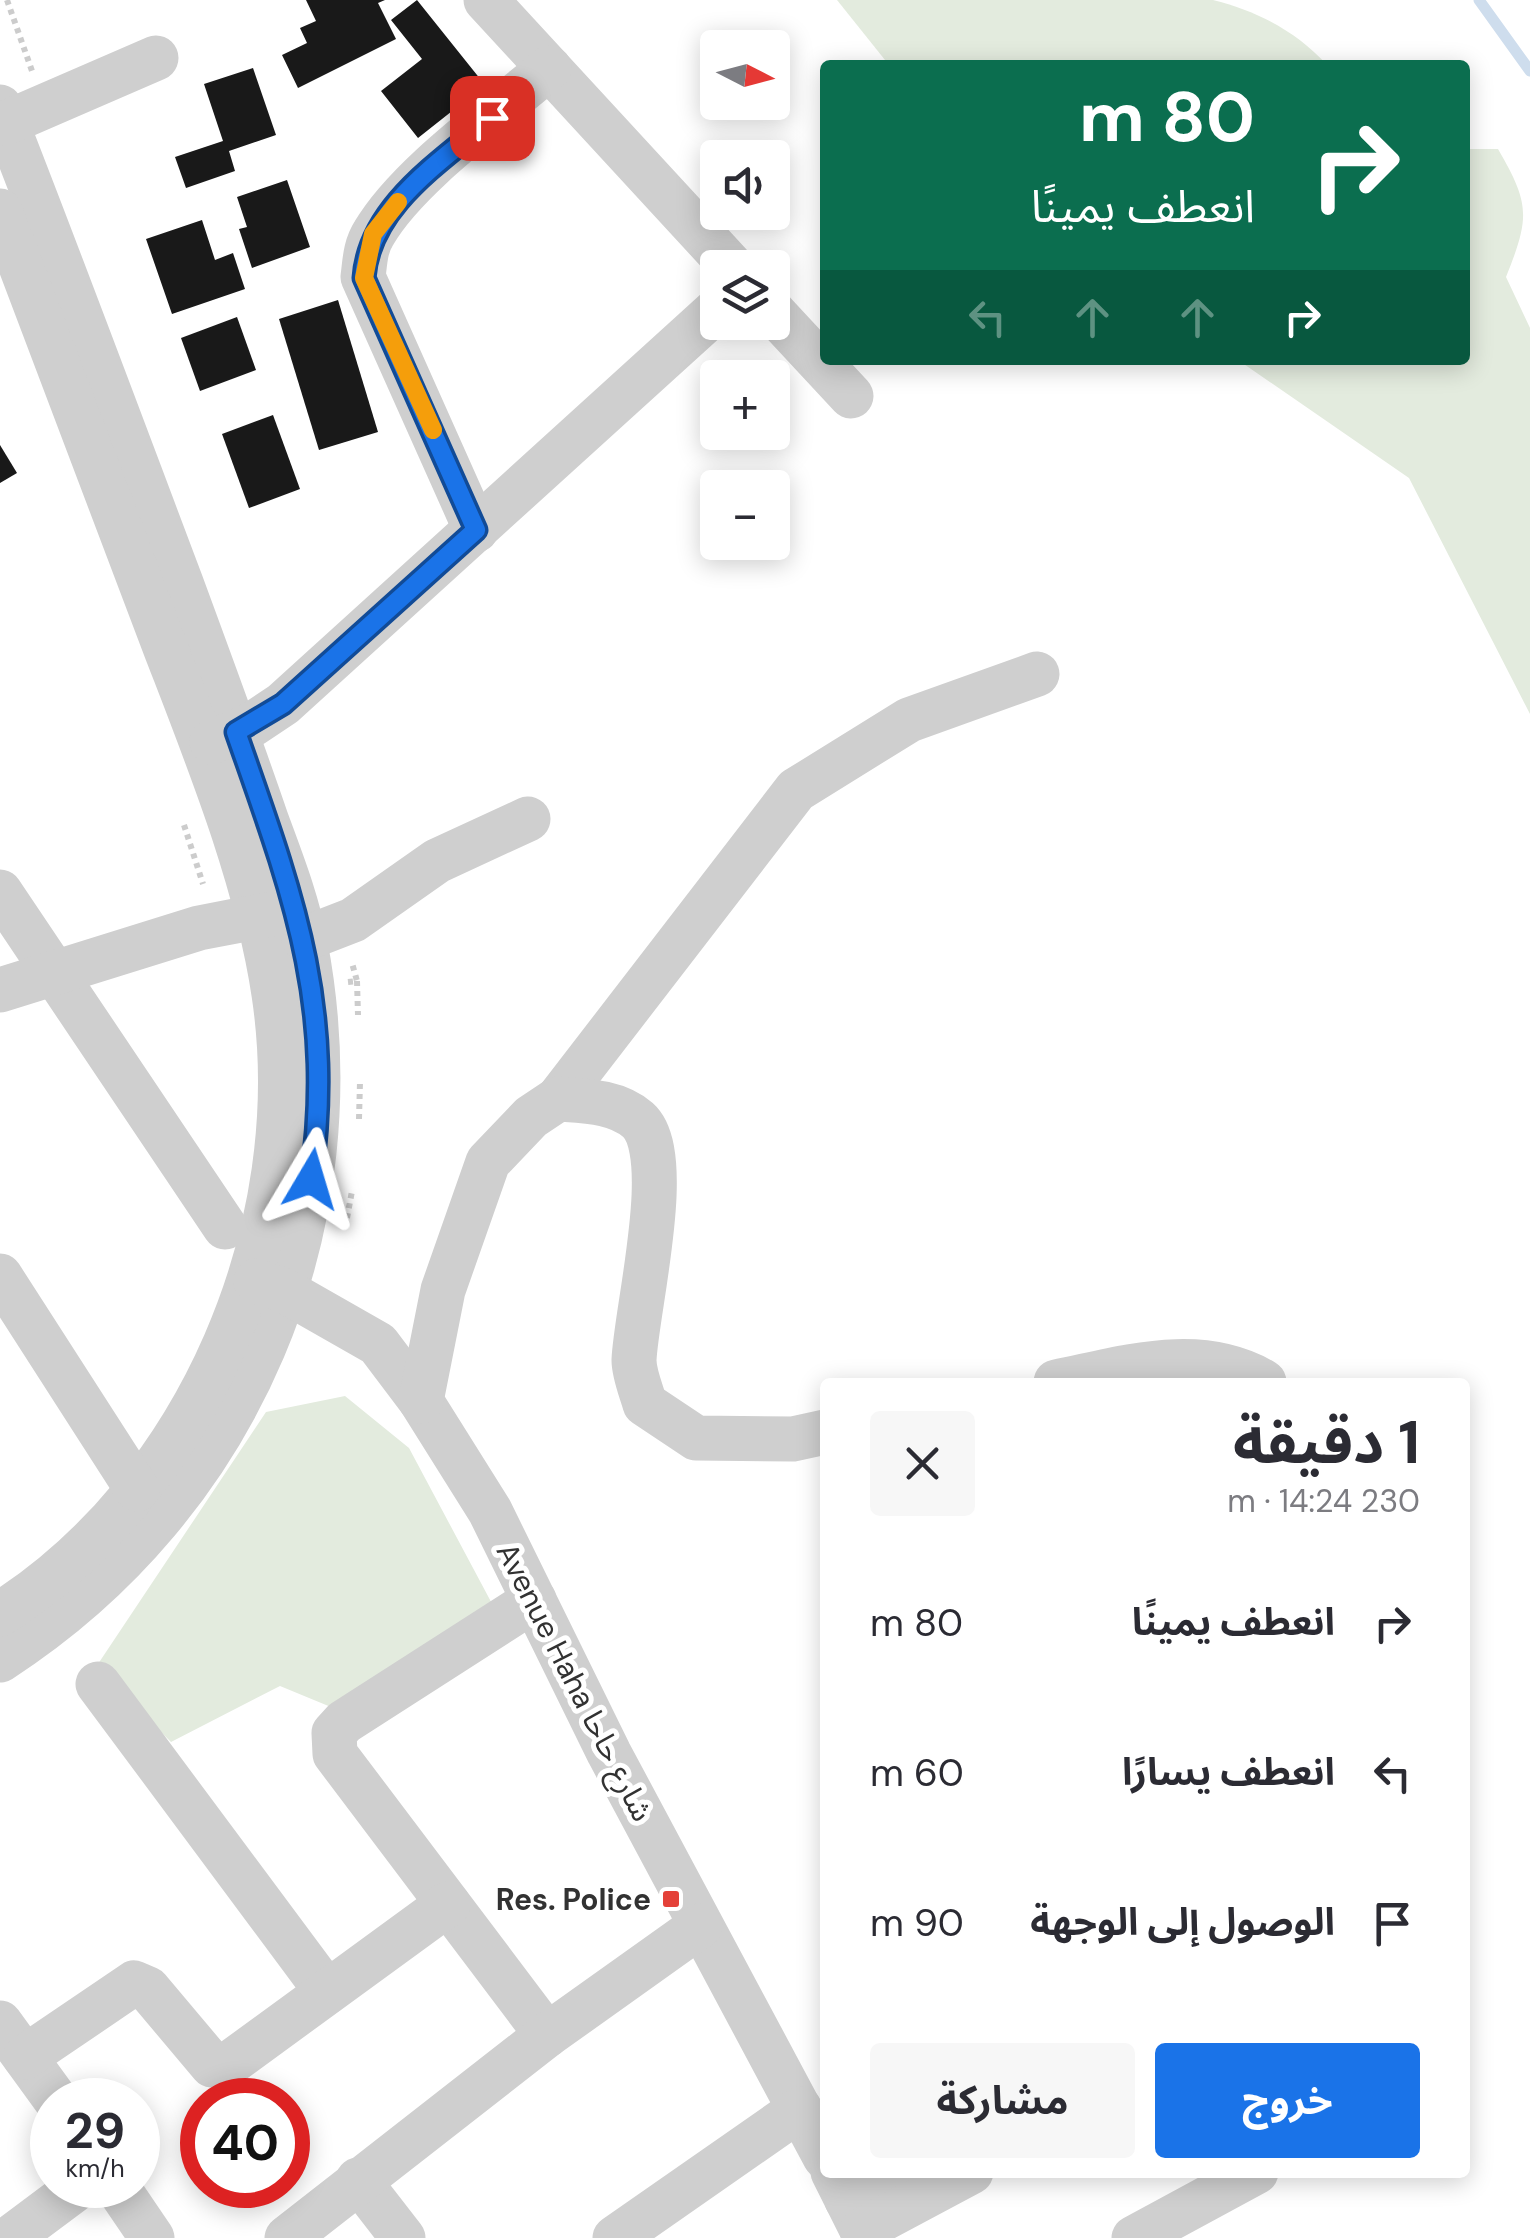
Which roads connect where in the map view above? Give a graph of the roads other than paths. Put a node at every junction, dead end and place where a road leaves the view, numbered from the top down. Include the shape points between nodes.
1 (486, 0) edge
2 (156, 58) dead end
3 (549, 68) junction
4 (3, 115) edge
5 (0, 212) edge
6 (716, 250) edge
7 (700, 325) edge
8 (790, 330) edge
9 (820, 363) edge
10 (822, 365) edge
11 (851, 396) dead end
12 (93, 403) junction
13 (476, 530) junction
14 (1037, 674) dead end
15 (220, 739) junction
16 (528, 820) dead end
17 (0, 892) edge
18 (286, 921) junction
19 (52, 972) junction
20 (0, 990) edge
21 (558, 1098) junction
22 (225, 1227) dead end
23 (0, 1276) edge
24 (267, 1285) junction
25 (1075, 1378) edge
26 (1257, 1378) edge
27 (420, 1401) junction
28 (820, 1433) edge
29 (137, 1489) junction
30 (534, 1600) junction
31 (0, 1614) edge
32 (0, 1660) edge
33 (98, 1684) dead end
34 (448, 1904) junction
35 (700, 1926) junction
36 (327, 1992) junction
37 (547, 2035) junction
38 (12, 2040) edge
39 (40, 2078) edge
40 (800, 2109) junction
41 (820, 2147) edge
42 (892, 2178) edge
43 (952, 2178) edge
44 (1245, 2178) edge
45 (358, 2180) junction
46 (50, 2208) edge
47 (132, 2208) edge
48 (852, 2210) edge
49 (632, 2233) edge
50 (10, 2238) edge
51 (152, 2238) edge
52 (287, 2238) edge
53 (403, 2238) edge
54 (1134, 2238) edge

1 - 3 street
2 - 4 street
3 - 6 street
3 - 13 street via 406,192 366,252 364,278
4 - 12 street
5 - 12 street
7 - 13 street
8 - 9 street
10 - 11 street
12 - 15 street
13 - 15 street via 283,704
14 - 21 street via 908,720 796,790
15 - 18 street
16 - 18 street via 437,861 343,926
17 - 19 street
18 - 19 street via 199,928
18 - 24 street via 275,996 281,1067
19 - 20 street
19 - 22 street
21 - 27 street via 488,1162 443,1290
21 - 28 street via 608,1104 640,1121 653,1147 651,1237 634,1364 645,1404 696,1438
23 - 29 street
24 - 27 street, Avenue Haha شارع حاحا via 378,1344
24 - 29 street
24 - 32 street via 247,1388 195,1477 130,1557 52,1626
25 - 26 street via 1155,1361 1236,1366
27 - 30 street, Avenue Haha شارع حاحا via 490,1511
29 - 31 street via 80,1550
30 - 34 street via 334,1734 335,1754
30 - 35 street, Avenue Haha شارع حاحا
33 - 36 street
34 - 36 street
34 - 37 street
35 - 37 street
35 - 40 street, Avenue Haha شارع حاحا
36 - 38 street via 226,2066 212,2066 148,1989 134,1983
37 - 45 street
38 - 39 street
40 - 41 street, Avenue Haha شارع حاحا
40 - 49 street
42 - 48 street
43 - 48 street
44 - 54 street
45 - 52 street
45 - 53 street
46 - 50 street
47 - 51 street

